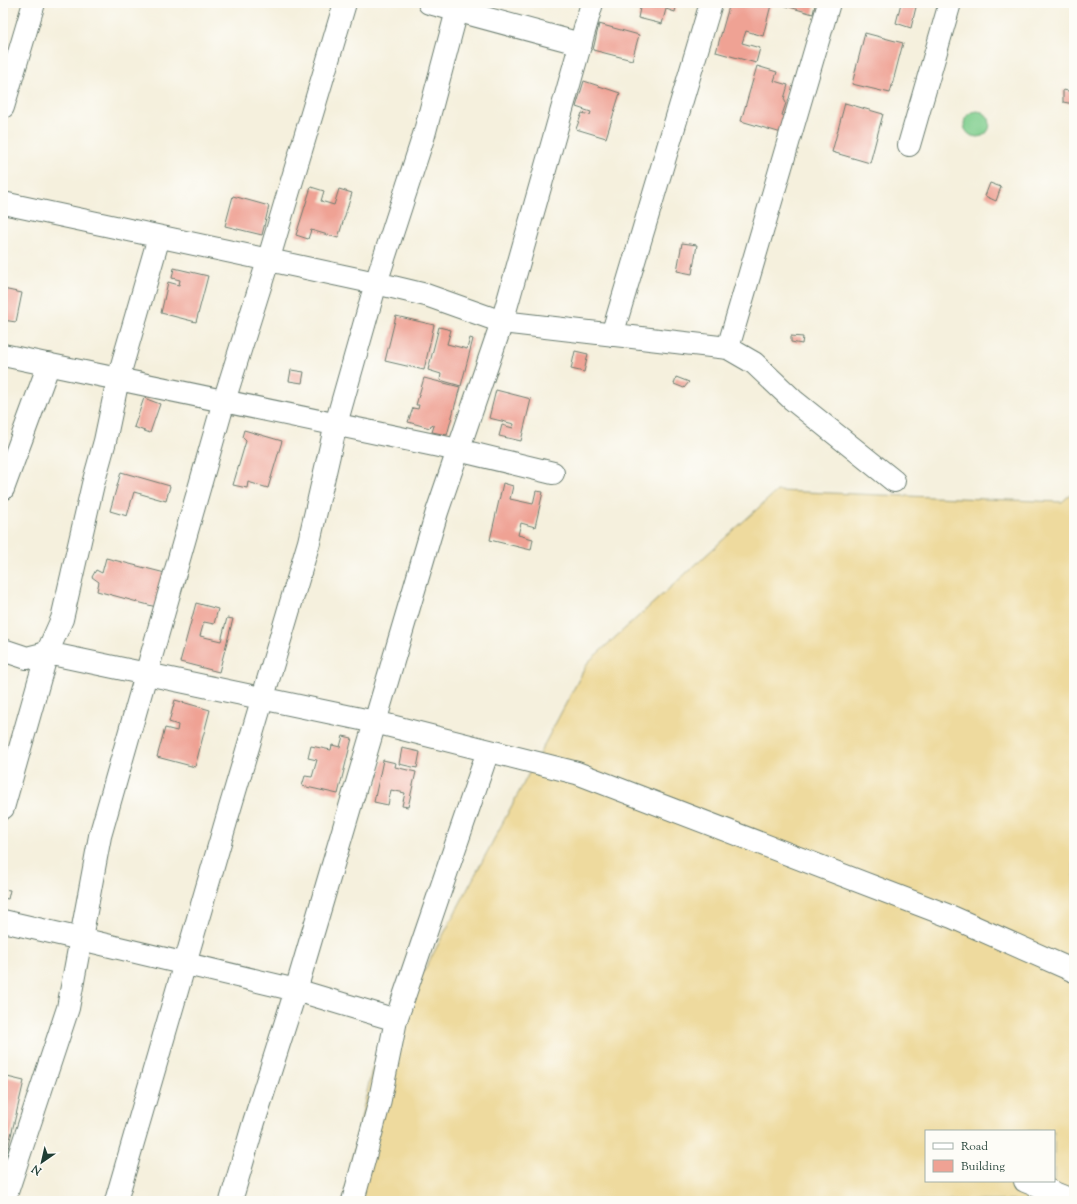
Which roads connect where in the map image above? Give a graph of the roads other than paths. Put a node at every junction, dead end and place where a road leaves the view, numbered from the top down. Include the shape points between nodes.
1 (34, 3) edge
2 (345, 3) edge
3 (429, 3) edge
4 (592, 3) edge
5 (711, 3) edge
6 (829, 3) edge
7 (950, 3) edge
8 (458, 7) edge
9 (581, 44) junction
10 (8, 72) edge
11 (3, 107) edge
12 (909, 145) dead end
13 (3, 203) edge
14 (159, 237) junction
15 (268, 261) junction
16 (376, 283) junction
17 (502, 322) junction
18 (612, 334) junction
19 (728, 348) junction
20 (3, 355) edge
21 (49, 364) junction
22 (118, 379) junction
23 (224, 401) junction
24 (336, 424) junction
25 (458, 450) junction
26 (554, 473) dead end
27 (894, 481) dead end
28 (3, 489) edge
29 (3, 650) edge
30 (47, 654) junction
31 (146, 673) junction
32 (262, 698) junction
33 (374, 722) junction
34 (488, 751) junction
35 (3, 808) edge
36 (3, 921) edge
37 (81, 939) junction
38 (185, 963) junction
39 (1074, 970) edge
40 (296, 990) junction
41 (396, 1020) junction
42 (1027, 1182) edge
43 (4, 1201) edge
44 (116, 1201) edge
45 (231, 1201) edge
46 (353, 1201) edge
47 (1074, 1201) edge

1 - 10 street
2 - 15 street
3 - 8 street
4 - 9 street
5 - 18 street
6 - 19 street
7 - 12 street
8 - 9 street
8 - 16 street via 424,135
9 - 17 street
10 - 11 street
13 - 14 street
14 - 15 street
14 - 22 street
15 - 16 street
15 - 23 street
16 - 17 street via 426,295
16 - 24 street
17 - 18 street
17 - 25 street
18 - 19 street
19 - 27 street via 754,363 793,400
20 - 21 street
21 - 22 street
21 - 28 street
22 - 23 street
22 - 30 street via 62,619
23 - 24 street
23 - 31 street
24 - 25 street
24 - 32 street via 309,542
25 - 26 street
25 - 33 street
29 - 30 street via 27,658
30 - 31 street
30 - 35 street
31 - 32 street
31 - 37 street via 100,836
32 - 33 street
32 - 38 street
33 - 34 street
33 - 40 street
34 - 39 street via 577,772 952,917
34 - 41 street
36 - 37 street
37 - 38 street
37 - 43 street via 68,1008
38 - 40 street
38 - 44 street
40 - 41 street
40 - 45 street
41 - 46 street via 379,1104
42 - 47 street

